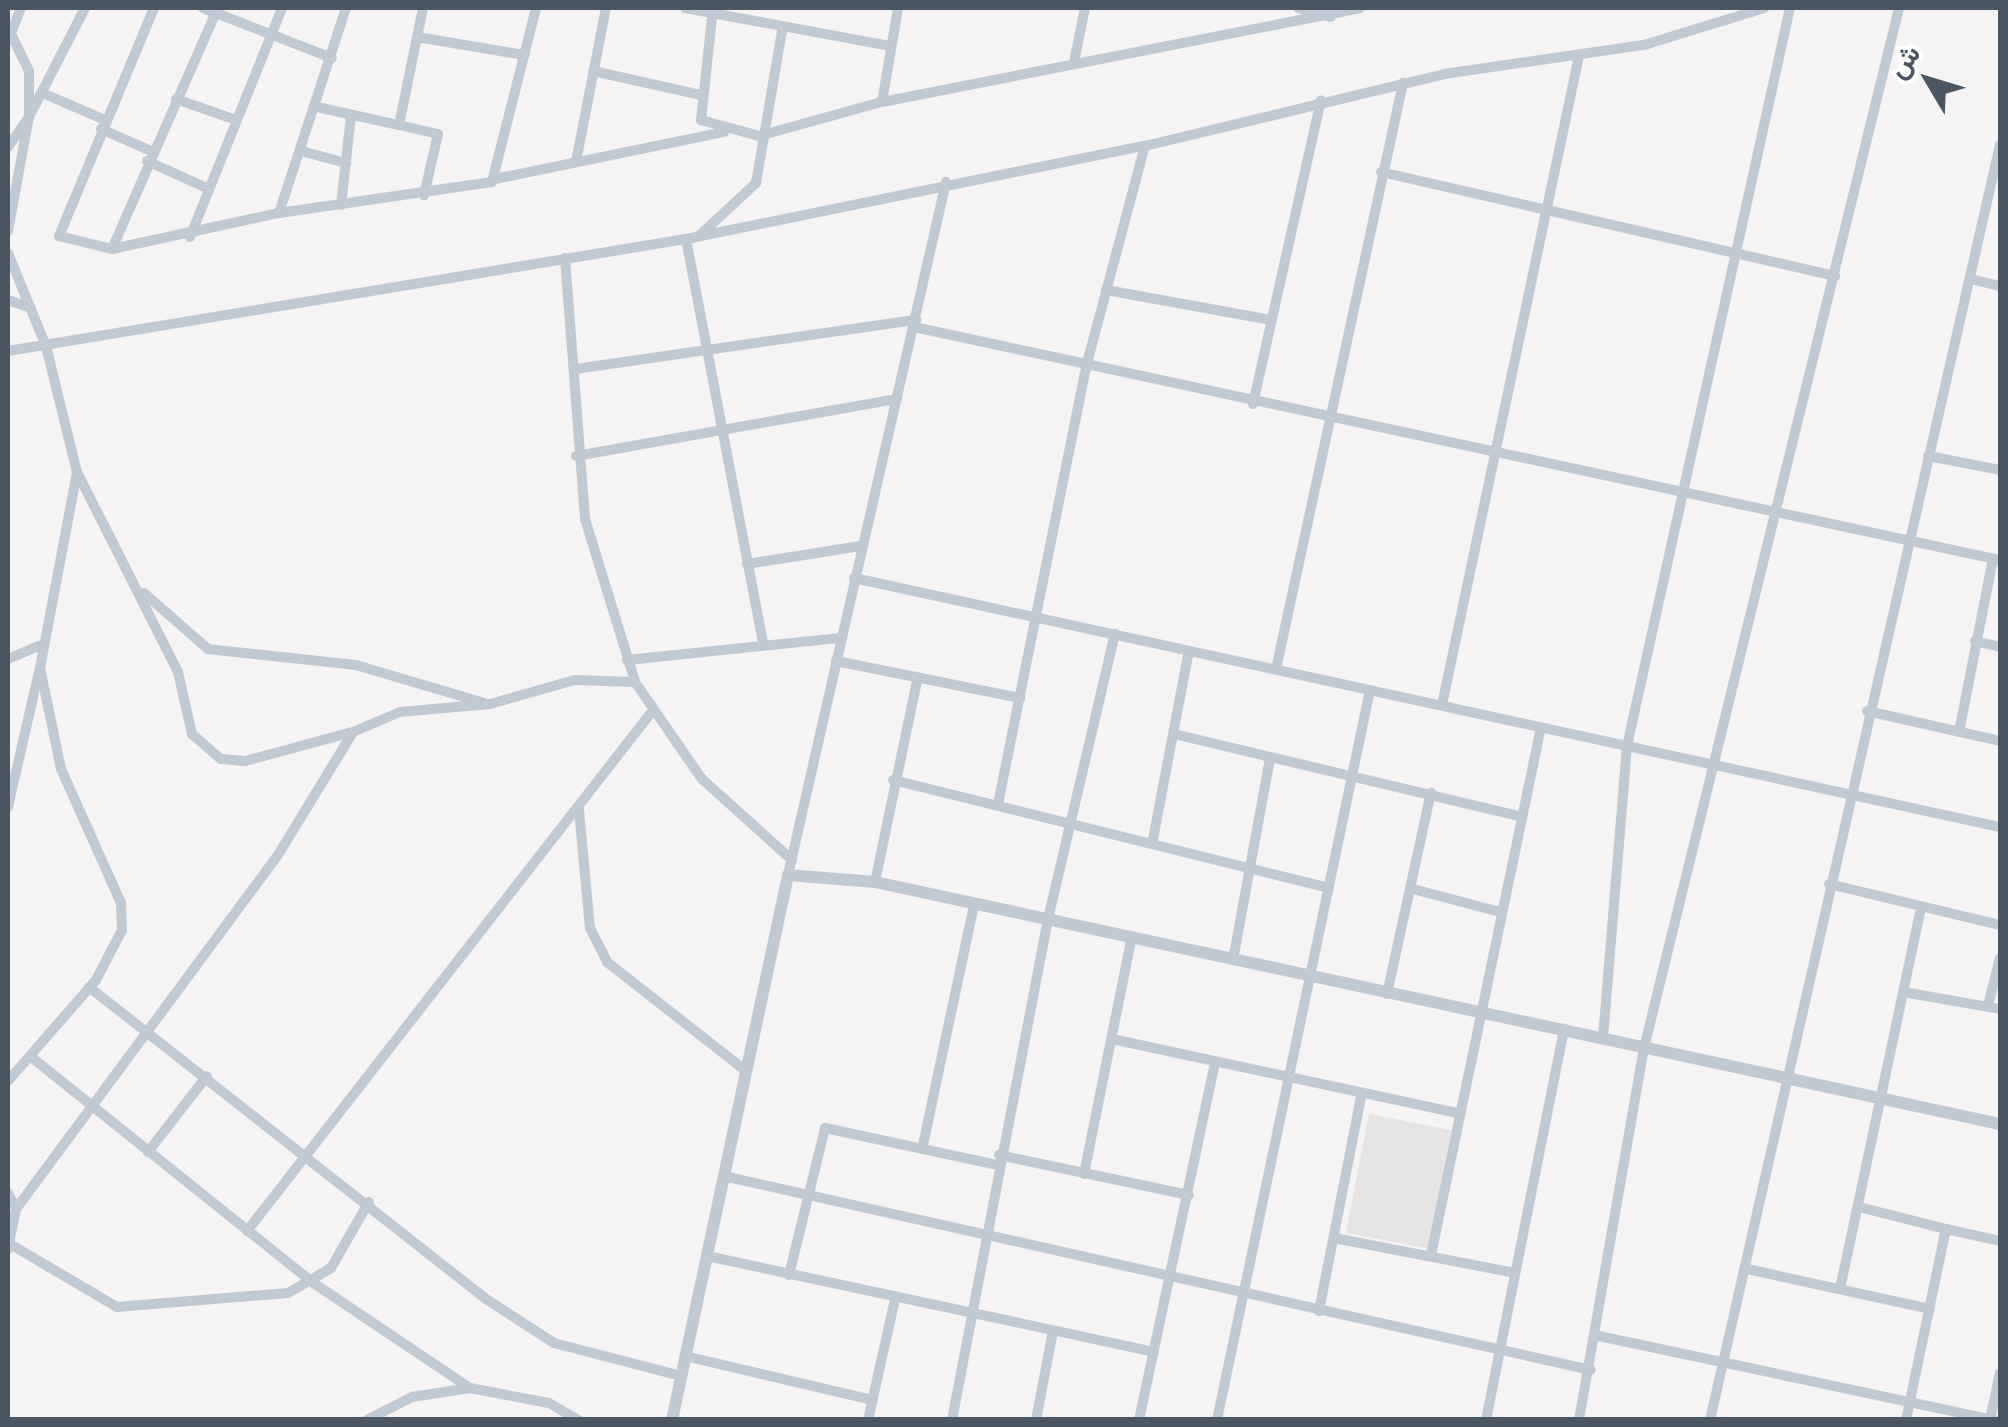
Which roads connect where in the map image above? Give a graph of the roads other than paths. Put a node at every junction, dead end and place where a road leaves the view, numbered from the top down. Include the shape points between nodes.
1 (20, 8) edge
2 (85, 8) edge
3 (154, 8) edge
4 (203, 8) edge
5 (282, 8) edge
6 (346, 8) edge
7 (423, 8) edge
8 (536, 8) edge
9 (606, 8) edge
10 (684, 8) edge
11 (898, 8) edge
12 (1085, 8) edge
13 (1298, 8) edge
14 (1360, 8) edge
15 (1764, 8) edge
16 (1790, 8) edge
17 (1899, 8) edge
18 (217, 10) edge
19 (712, 11) edge
20 (1334, 18) junction
21 (10, 30) edge
22 (782, 30) junction
23 (268, 37) junction
24 (417, 37) junction
25 (890, 46) junction
26 (525, 55) junction
27 (1580, 56) junction
28 (332, 58) junction
29 (1074, 62) junction
30 (594, 70) junction
31 (1403, 83) junction
32 (46, 95) junction
33 (701, 95) junction
34 (176, 99) junction
35 (882, 102) junction
36 (1320, 102) junction
37 (317, 106) junction
38 (351, 116) junction
39 (29, 117) junction
40 (236, 120) junction
41 (102, 125) junction
42 (398, 125) junction
43 (724, 132) junction
44 (759, 136) junction
45 (2000, 145) edge
46 (1146, 146) junction
47 (8, 147) edge
48 (301, 151) junction
49 (149, 156) junction
50 (346, 162) junction
51 (576, 162) junction
52 (1381, 172) junction
53 (494, 179) junction
54 (946, 182) junction
55 (209, 189) junction
56 (1995, 194) edge
57 (424, 195) junction
58 (341, 205) junction
59 (1547, 208) junction
60 (279, 214) junction
61 (8, 231) edge
62 (699, 236) junction
63 (190, 237) junction
64 (686, 240) junction
65 (112, 249) junction
66 (1731, 250) junction
67 (8, 253) edge
68 (565, 258) junction
69 (1835, 276) junction
70 (1970, 279) junction
71 (2000, 286) edge
72 (1106, 290) junction
73 (8, 300) edge
74 (30, 308) junction
75 (1272, 320) junction
76 (915, 323) junction
77 (46, 346) junction
78 (8, 350) edge
79 (706, 351) junction
80 (1086, 368) junction
81 (574, 369) junction
82 (897, 399) junction
83 (1253, 404) junction
84 (1324, 420) junction
85 (721, 430) junction
86 (576, 456) junction
87 (1496, 456) junction
88 (1928, 456) junction
89 (2000, 470) edge
90 (77, 472) junction
91 (1683, 494) junction
92 (1774, 513) junction
93 (1908, 541) junction
94 (862, 546) junction
95 (1997, 560) edge
96 (747, 564) junction
97 (854, 578) junction
98 (138, 587) junction
99 (1036, 617) junction
100 (1114, 634) junction
101 (841, 638) junction
102 (1976, 641) junction
103 (763, 644) junction
104 (40, 646) junction
105 (2000, 647) edge
106 (1190, 650) junction
107 (8, 658) edge
108 (627, 660) junction
109 (836, 661) junction
110 (40, 668) junction
111 (1276, 669) junction
112 (918, 677) junction
113 (635, 682) junction
114 (1370, 690) junction
115 (1020, 698) junction
116 (490, 704) junction
117 (1442, 706) junction
118 (1867, 711) junction
119 (650, 714) junction
120 (1542, 727) junction
121 (352, 732) junction
122 (1958, 732) junction
123 (1174, 734) junction
124 (2000, 741) edge
125 (1627, 746) junction
126 (1270, 758) junction
127 (1715, 765) junction
128 (1353, 779) junction
129 (894, 780) junction
130 (1431, 793) junction
131 (1848, 794) junction
132 (8, 801) edge
133 (998, 804) junction
134 (579, 810) junction
135 (1522, 817) junction
136 (1072, 825) junction
137 (2000, 827) edge
138 (1152, 839) junction
139 (792, 860) junction
140 (1251, 864) junction
141 (788, 875) junction
142 (875, 882) junction
143 (1828, 884) junction
144 (1329, 888) junction
145 (1413, 889) junction
146 (974, 906) junction
147 (1922, 908) junction
148 (1500, 912) junction
149 (1048, 919) junction
150 (2000, 925) edge
151 (1132, 937) junction
152 (2000, 958) edge
153 (1233, 960) junction
154 (1312, 976) junction
155 (90, 987) junction
156 (1903, 992) junction
157 (1388, 994) junction
158 (1988, 1006) junction
159 (2000, 1009) edge
160 (1481, 1012) junction
161 (1564, 1029) junction
162 (150, 1032) junction
163 (1112, 1038) junction
164 (1602, 1038) junction
165 (1644, 1048) junction
166 (30, 1056) junction
167 (1214, 1063) junction
168 (746, 1071) junction
169 (207, 1076) junction
170 (1782, 1076) junction
171 (8, 1082) edge
172 (1292, 1082) junction
173 (1361, 1097) junction
174 (1879, 1098) junction
175 (95, 1109) junction
176 (1458, 1113) junction
177 (2000, 1124) edge
178 (923, 1145) junction
179 (304, 1151) junction
180 (148, 1152) junction
181 (998, 1160) junction
182 (1084, 1174) junction
183 (724, 1176) junction
184 (8, 1194) edge
185 (805, 1196) junction
186 (1189, 1196) junction
187 (369, 1202) junction
188 (1859, 1207) junction
189 (16, 1209) junction
190 (247, 1230) junction
191 (1946, 1230) junction
192 (1334, 1238) junction
193 (984, 1240) junction
194 (2000, 1241) edge
195 (8, 1247) edge
196 (1431, 1255) junction
197 (707, 1256) junction
198 (1747, 1268) junction
199 (1515, 1273) junction
200 (788, 1275) junction
201 (1170, 1279) junction
202 (312, 1282) junction
203 (1840, 1289) junction
204 (1245, 1295) junction
205 (895, 1299) junction
206 (1930, 1309) junction
207 (1319, 1311) junction
208 (968, 1314) junction
209 (1053, 1331) junction
210 (1599, 1336) junction
211 (1500, 1350) junction
212 (1154, 1352) junction
213 (686, 1356) junction
214 (1725, 1361) junction
215 (1591, 1370) junction
216 (2000, 1373) edge
217 (682, 1376) junction
218 (470, 1388) junction
219 (873, 1400) junction
220 (1910, 1402) junction
221 (1991, 1419) edge
222 (367, 1420) edge
223 (578, 1420) edge
224 (672, 1420) edge
225 (868, 1420) edge
226 (952, 1420) edge
227 (1036, 1420) edge
228 (1140, 1420) edge
229 (1217, 1420) edge
230 (1486, 1420) edge
231 (1579, 1420) edge
232 (1710, 1420) edge
233 (1906, 1420) edge

1 - 21 street
2 - 32 street
3 - 41 street
4 - 18 street
5 - 23 street
6 - 28 street
7 - 24 street
8 - 26 street
9 - 30 street
10 - 19 street
11 - 25 street
12 - 29 street
13 - 20 street
14 - 20 street
15 - 27 street
16 - 66 street
17 - 69 street
18 - 23 street
18 - 34 street
19 - 22 street
19 - 33 street
20 - 29 street
21 - 39 street via 29,72
22 - 25 street
22 - 44 street
23 - 28 street
23 - 40 street
24 - 26 street
24 - 42 street
25 - 35 street
26 - 53 street
27 - 31 street
27 - 59 street
28 - 37 street
29 - 35 street
30 - 33 street
30 - 51 street
31 - 36 street
31 - 52 street
32 - 39 street
32 - 41 street
33 - 43 street via 701,120
34 - 40 street
34 - 49 street
35 - 44 street
36 - 46 street
36 - 75 street
37 - 38 street
37 - 48 street
38 - 42 street
38 - 50 street
39 - 47 street
39 - 61 street
40 - 55 street
41 - 49 street
41 - 65 street via 56,232
42 - 57 street via 438,134
43 - 44 street
43 - 51 street
44 - 62 street via 752,195
45 - 56 street
46 - 54 street
46 - 72 street
48 - 50 street
48 - 60 street
49 - 55 street
49 - 65 street
50 - 58 street
51 - 53 street
52 - 59 street
52 - 84 street
53 - 57 street
54 - 62 street
54 - 76 street
55 - 63 street
56 - 70 street
57 - 58 street
58 - 60 street
59 - 66 street
59 - 87 street
60 - 63 street
62 - 64 street
63 - 65 street
64 - 68 street
64 - 79 street
66 - 69 street
66 - 91 street
67 - 74 street
68 - 77 street
68 - 81 street
69 - 92 street
70 - 71 street
70 - 88 street
72 - 75 street
72 - 80 street
73 - 74 street
74 - 77 street
75 - 83 street
76 - 79 street
76 - 80 street
76 - 82 street
77 - 78 street
77 - 90 street
79 - 81 street
79 - 85 street
80 - 83 street
80 - 99 street
81 - 86 street
82 - 85 street
82 - 94 street
83 - 84 street
84 - 87 street
84 - 111 street
85 - 86 street
85 - 96 street
86 - 108 street
87 - 91 street
87 - 117 street
88 - 89 street
88 - 93 street
90 - 98 street
90 - 104 street
91 - 92 street
91 - 125 street
92 - 93 street
92 - 127 street
93 - 95 street
93 - 118 street
94 - 96 street
94 - 97 street
95 - 102 street
96 - 103 street
97 - 99 street
97 - 101 street
98 - 116 street via 208,649 356,665
98 - 121 street via 205,750 245,761
99 - 100 street
99 - 115 street
100 - 106 street
100 - 136 street
101 - 103 street
101 - 109 street
102 - 105 street
102 - 122 street
103 - 108 street
104 - 107 street
104 - 110 street
106 - 111 street
106 - 123 street
108 - 113 street
109 - 112 street
109 - 139 street
110 - 132 street
110 - 155 street via 61,769 121,903 122,930
111 - 114 street
112 - 115 street
112 - 129 street
113 - 116 street via 576,680
113 - 119 street
114 - 117 street
114 - 128 street
115 - 133 street
116 - 121 street via 400,712
117 - 120 street
118 - 122 street
118 - 131 street
119 - 134 street
119 - 139 street via 702,778
120 - 125 street
120 - 135 street
121 - 162 street via 278,855
122 - 124 street
123 - 126 street
123 - 138 street
125 - 127 street
125 - 164 street
126 - 128 street
126 - 140 street
127 - 131 street
127 - 165 street
128 - 130 street
128 - 144 street
129 - 133 street
129 - 142 street
130 - 135 street
130 - 145 street
131 - 137 street
131 - 143 street
133 - 136 street
134 - 168 street via 590,928 607,962
134 - 179 street
135 - 148 street
136 - 138 street
136 - 149 street
138 - 140 street
139 - 141 street
140 - 144 street
140 - 153 street
141 - 142 street
141 - 168 street
142 - 146 street
143 - 147 street
143 - 170 street
144 - 154 street
145 - 148 street
145 - 157 street
146 - 149 street
146 - 178 street
147 - 150 street
147 - 156 street
148 - 160 street
149 - 151 street
149 - 181 street
151 - 153 street
151 - 163 street
152 - 158 street
153 - 154 street
154 - 157 street
154 - 172 street
155 - 162 street
155 - 166 street
156 - 158 street
156 - 174 street
157 - 160 street
158 - 159 street
160 - 161 street
160 - 176 street
161 - 164 street
161 - 199 street
162 - 169 street
162 - 175 street
163 - 167 street
163 - 182 street
164 - 165 street
165 - 170 street
165 - 210 street
166 - 171 street
166 - 175 street
167 - 172 street
167 - 186 street
168 - 183 street
169 - 179 street
169 - 180 street
170 - 174 street
170 - 198 street
172 - 173 street
172 - 204 street
173 - 176 street
173 - 192 street
174 - 177 street
174 - 188 street
175 - 180 street
175 - 189 street
176 - 196 street
178 - 181 street
178 - 185 street via 824,1128
179 - 187 street
179 - 190 street
180 - 190 street
181 - 182 street
181 - 193 street
182 - 186 street
183 - 185 street
183 - 197 street
184 - 189 street
185 - 193 street
185 - 200 street
186 - 201 street
187 - 202 street via 331,1268
187 - 217 street via 554,1343
188 - 191 street
188 - 203 street
189 - 195 street
190 - 202 street
191 - 194 street
191 - 206 street
192 - 196 street
192 - 207 street
193 - 201 street
193 - 208 street
195 - 202 street via 117,1307 288,1293
196 - 199 street
197 - 200 street
197 - 213 street
198 - 203 street
198 - 214 street
199 - 211 street
200 - 205 street
201 - 204 street
201 - 212 street
202 - 218 street
203 - 206 street
204 - 207 street
204 - 229 street
205 - 208 street
205 - 219 street
206 - 220 street
207 - 211 street
208 - 209 street
208 - 226 street
209 - 212 street
209 - 227 street
210 - 214 street
210 - 215 street
211 - 215 street
211 - 230 street
212 - 228 street
213 - 217 street
213 - 219 street
214 - 220 street
214 - 232 street
215 - 231 street
216 - 221 street
217 - 224 street
218 - 222 street via 412,1397
218 - 223 street via 549,1403
219 - 225 street
220 - 221 street
220 - 233 street

